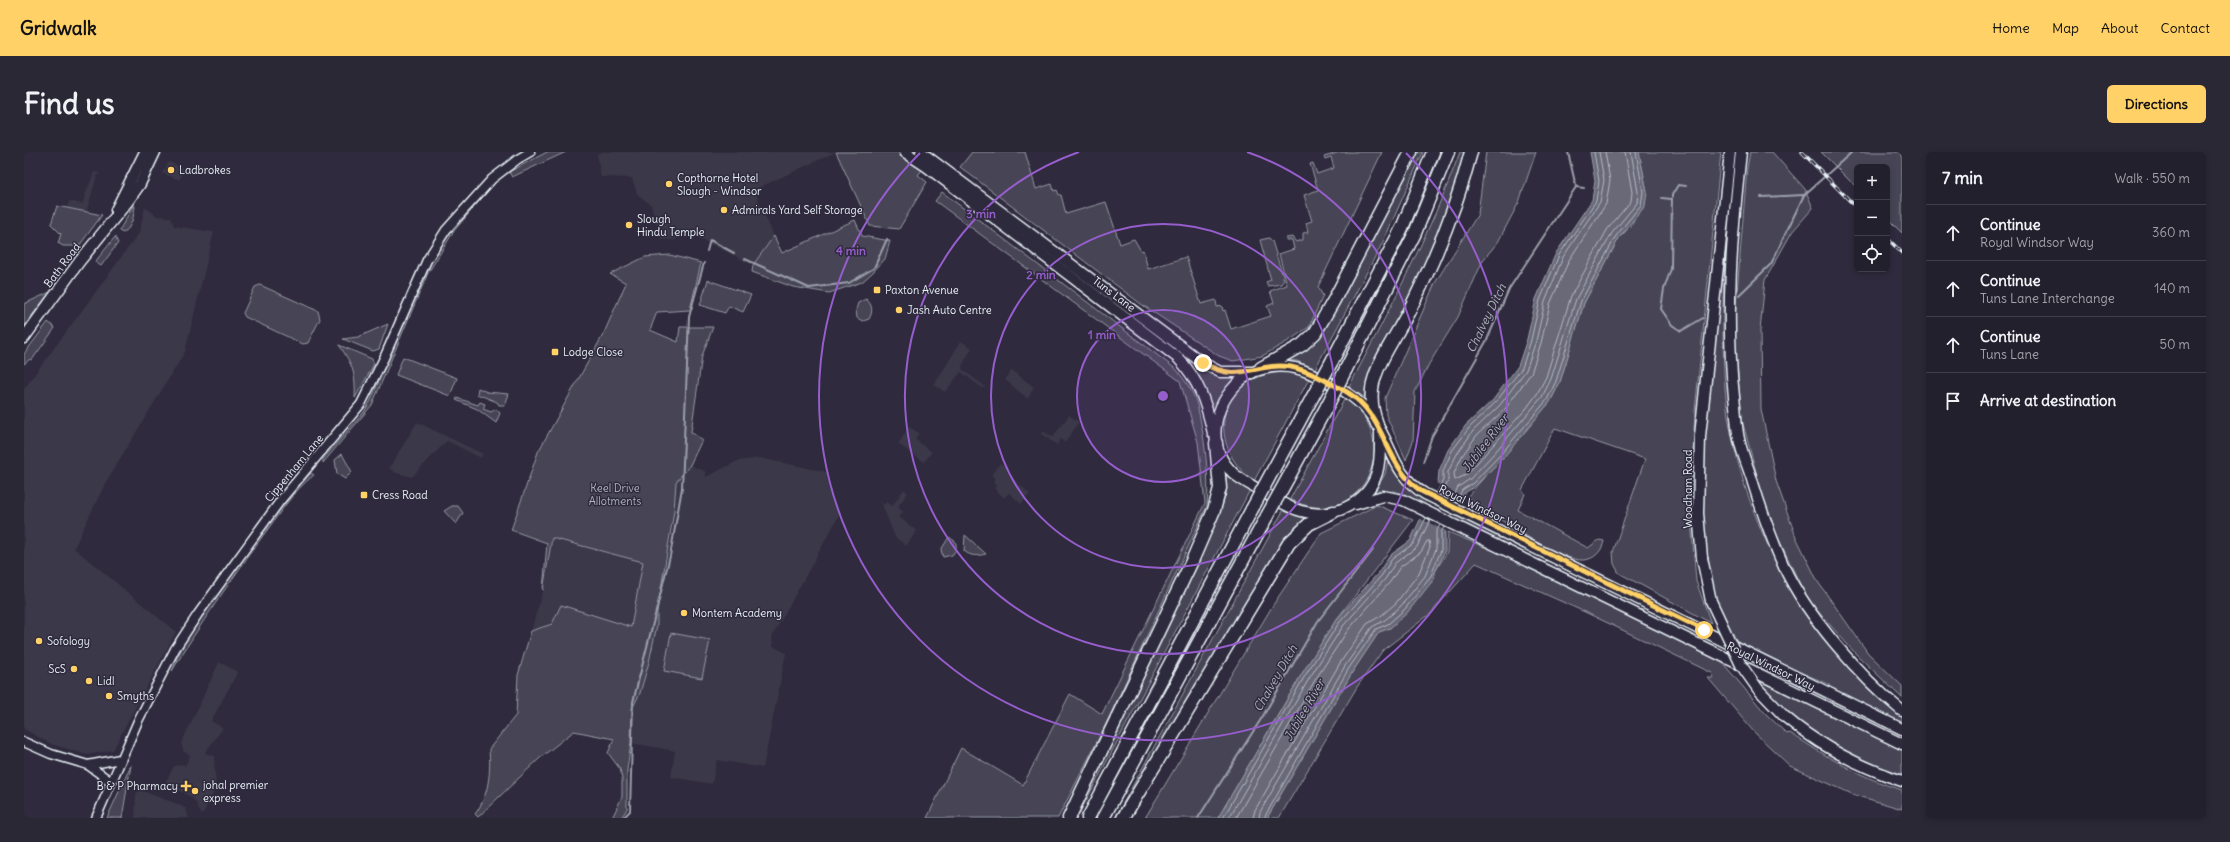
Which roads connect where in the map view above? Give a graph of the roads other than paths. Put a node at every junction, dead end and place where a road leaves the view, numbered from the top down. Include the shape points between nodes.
1 (145, 152) edge
2 (155, 152) edge
3 (530, 152) edge
4 (906, 152) edge
5 (921, 152) edge
6 (1411, 152) edge
7 (1433, 152) edge
8 (1448, 152) edge
9 (1471, 152) edge
10 (1730, 152) edge
11 (1741, 152) edge
12 (929, 162) junction
13 (964, 190) junction
14 (108, 228) junction
15 (24, 338) edge
16 (1256, 370) junction
17 (1379, 428) junction
18 (1215, 442) junction
19 (1346, 508) junction
20 (1334, 512) junction
21 (1902, 711) edge
22 (1902, 729) edge
23 (24, 742) edge
24 (1902, 744) edge
25 (120, 759) junction
26 (88, 765) junction
27 (110, 781) junction
28 (1902, 781) edge
29 (96, 818) edge
30 (1069, 818) edge
31 (1088, 818) edge
32 (1104, 818) edge
33 (1122, 818) edge

1 - 14 main road, Bath Road
2 - 14 main road, Bath Road via 140,184
3 - 25 street, Cippenham Lane via 492,179 446,230 427,260 361,404 280,501 198,614 175,649
4 - 12 main road
5 - 12 main road
6 - 16 highway via 1315,333 1296,349
7 - 31 highway, bridge via 1402,228
8 - 32 highway, bridge via 1415,234 1327,406
9 - 17 highway via 1438,250 1375,376 1372,400
10 - 28 main road, Woodham Road, bridge via 1700,436 1698,513 1702,558 1711,601 1741,665 1758,689 1784,716 1814,740 1844,758
11 - 21 main road via 1729,292 1730,356 1739,440 1765,521 1785,568 1810,609 1836,644
12 - 13 main road
13 - 16 main road, Tuns Lane via 1203,363 1220,372
13 - 18 main road, Tuns Lane via 1178,358 1201,389
14 - 15 main road, Bath Road via 79,262
16 - 17 main road, Tuns Lane via 1291,367 1308,372 1356,399
16 - 18 main road via 1235,386 1224,400 1216,424
17 - 19 main road via 1380,461 1374,480 1362,497
17 - 22 main road, Royal Windsor Way via 1398,469 1425,494
18 - 20 main road, Tuns Lane via 1234,473 1280,502 1309,513
18 - 30 highway via 1220,481 1217,502 1192,561
19 - 20 main road, Royal Windsor Way
19 - 24 main road, Royal Windsor Way via 1374,498 1398,498
20 - 33 highway via 1309,524 1289,543
23 - 26 street
25 - 26 street
25 - 27 street, Cippenham Lane
26 - 27 street
27 - 29 street, Cippenham Lane

